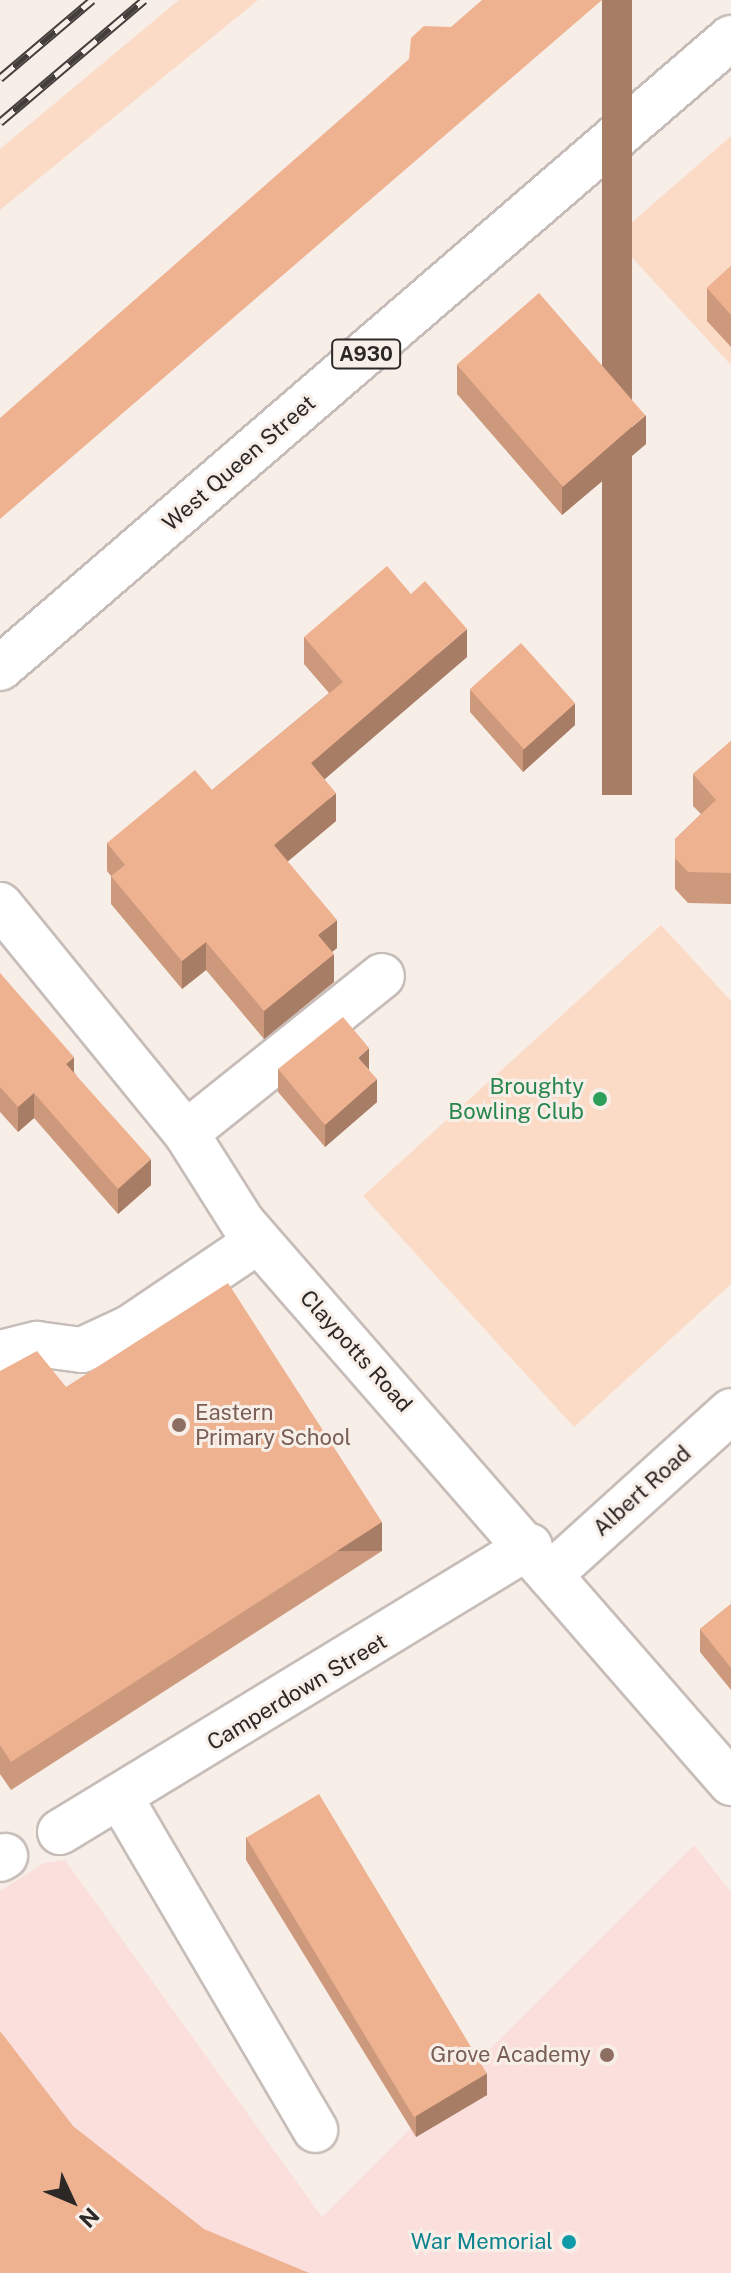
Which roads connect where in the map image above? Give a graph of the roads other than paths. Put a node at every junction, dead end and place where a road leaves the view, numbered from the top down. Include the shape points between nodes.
1 (731, 38) edge
2 (0, 668) edge
3 (0, 905) edge
4 (382, 976) dead end
5 (186, 1133) junction
6 (258, 1241) junction
7 (0, 1353) edge
8 (731, 1411) edge
9 (542, 1559) junction
10 (731, 1783) edge
11 (120, 1797) junction
12 (60, 1832) dead end
13 (315, 2130) dead end

1 - 2 main road, West Queen Street / A930
3 - 5 main road, Claypotts Road
4 - 5 main road
5 - 6 main road, Claypotts Road
6 - 7 main road via 131,1327 82,1350 37,1344
6 - 9 main road, Claypotts Road
8 - 9 main road, Albert Road
9 - 10 main road, Claypotts Road
9 - 11 main road, Camperdown Street
11 - 12 main road, Camperdown Street
11 - 13 main road

